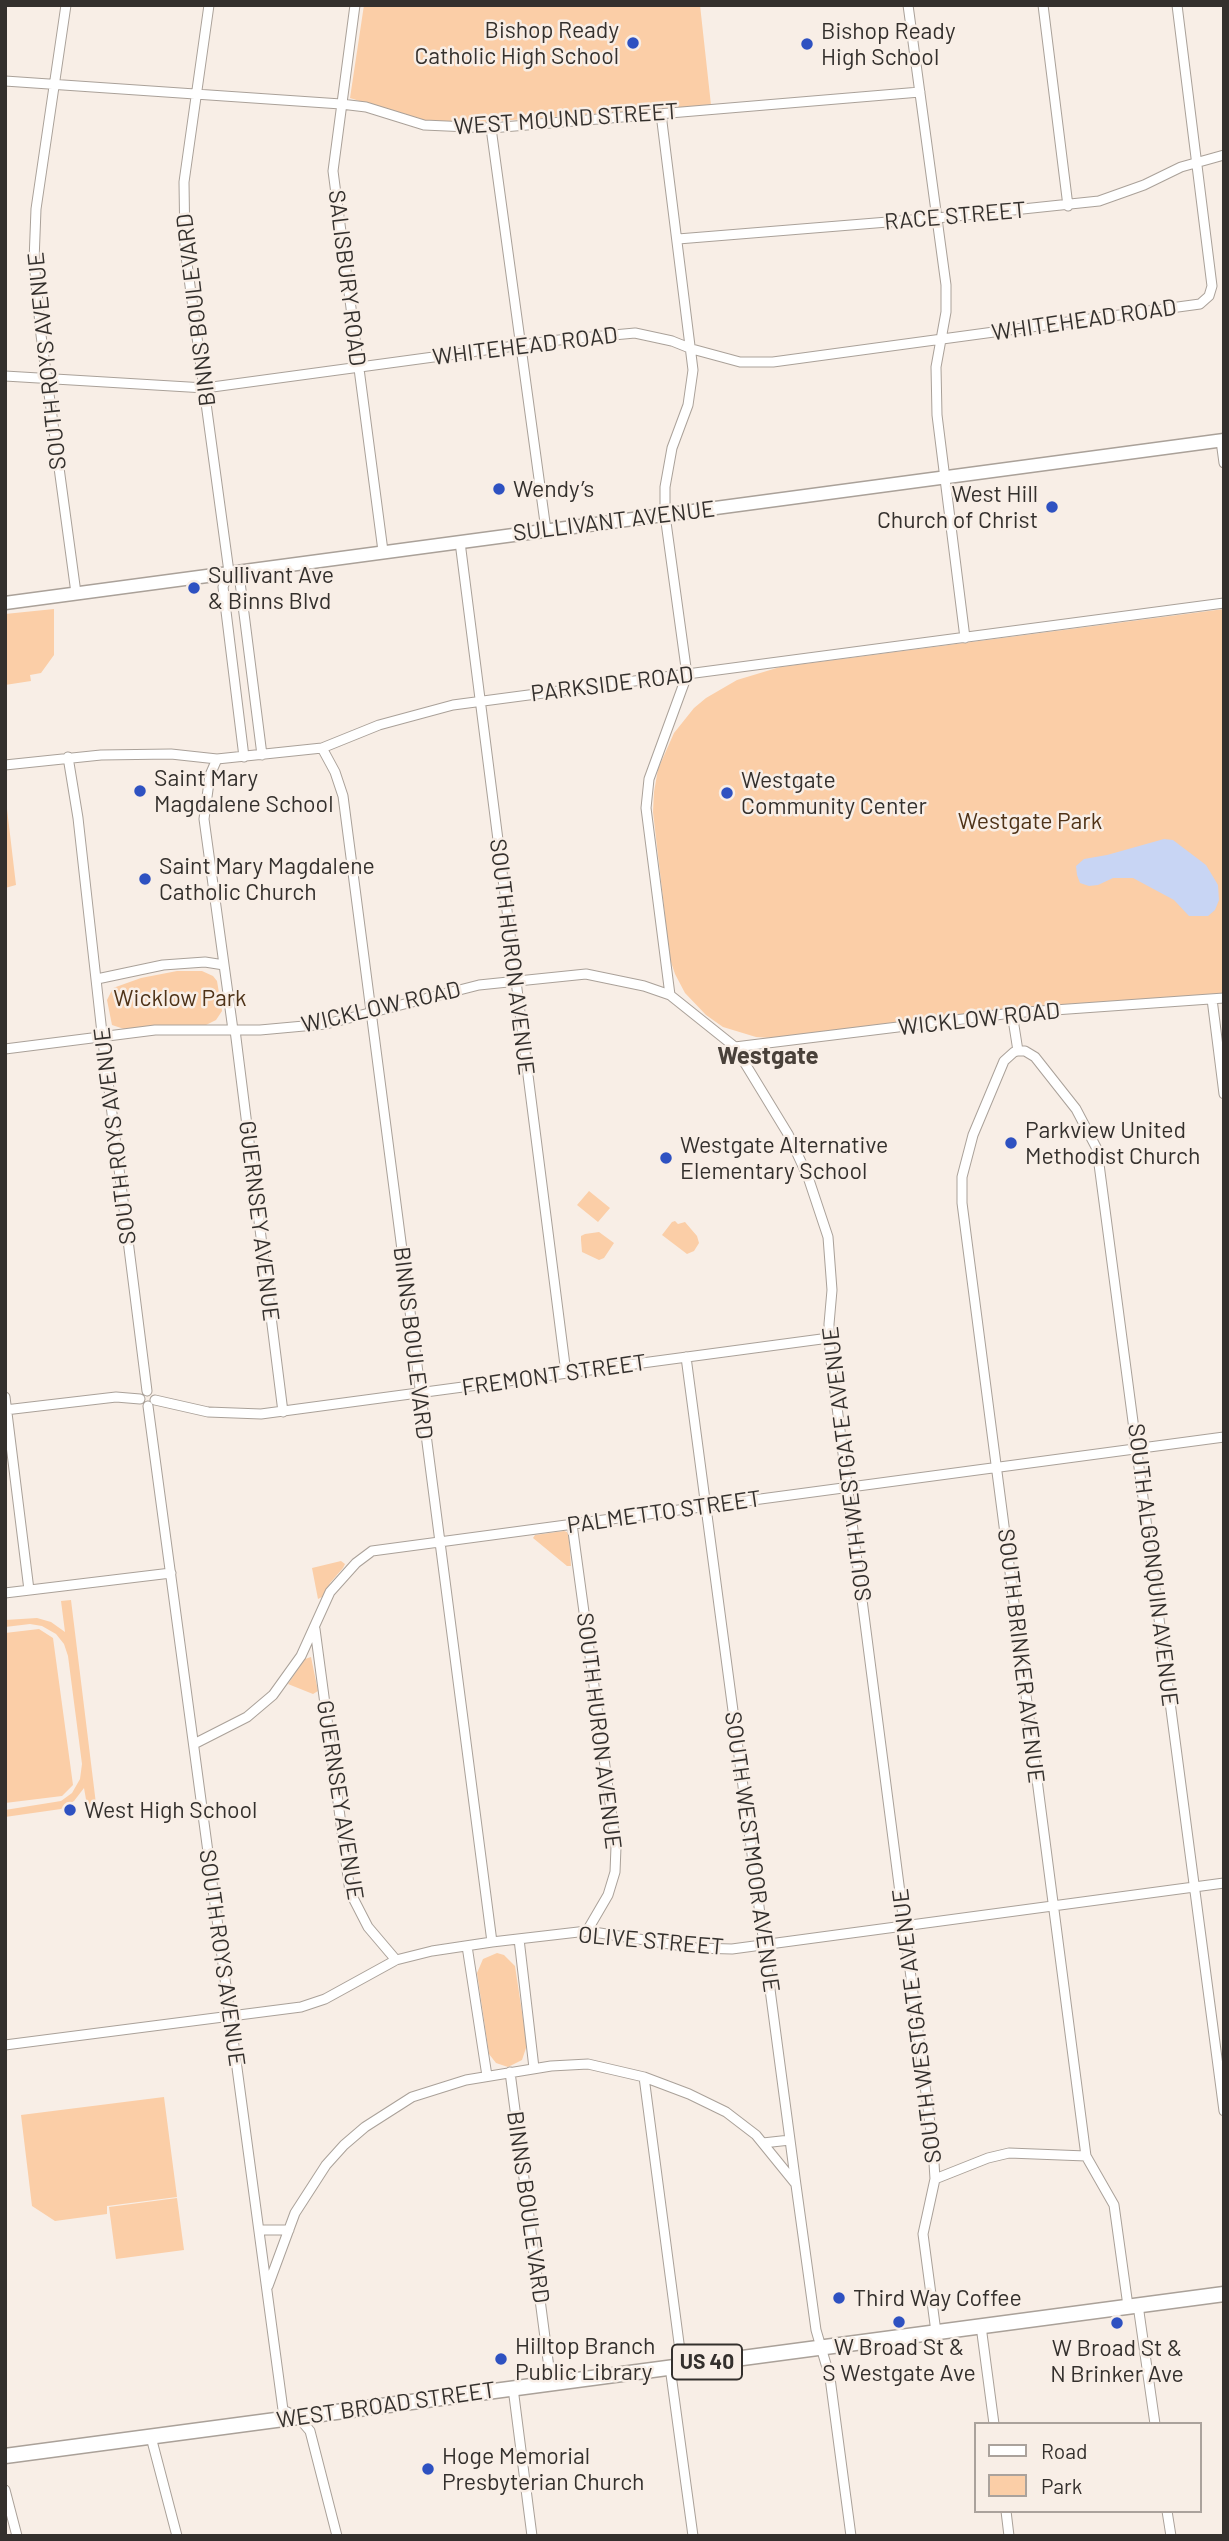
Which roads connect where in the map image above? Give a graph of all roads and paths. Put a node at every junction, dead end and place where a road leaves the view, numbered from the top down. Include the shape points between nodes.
1 (66, 5) edge
2 (209, 5) edge
3 (355, 5) edge
4 (908, 5) edge
5 (1043, 5) edge
6 (1177, 5) edge
7 (5, 81) edge
8 (54, 84) junction
9 (920, 92) junction
10 (196, 94) junction
11 (341, 104) junction
12 (661, 114) junction
13 (491, 128) junction
14 (1224, 155) edge
15 (1197, 162) junction
16 (1068, 206) junction
17 (937, 218) junction
18 (678, 239) junction
19 (941, 340) junction
20 (521, 345) junction
21 (692, 349) junction
22 (358, 366) junction
23 (5, 376) edge
24 (47, 379) junction
25 (205, 388) junction
26 (1222, 440) edge
27 (1224, 463) edge
28 (945, 477) junction
29 (665, 514) junction
30 (546, 530) junction
31 (460, 541) junction
32 (383, 551) junction
33 (229, 572) junction
34 (76, 593) junction
35 (5, 603) edge
36 (1224, 603) edge
37 (965, 638) junction
38 (687, 675) junction
39 (480, 702) junction
40 (322, 748) junction
41 (262, 755) junction
42 (68, 757) junction
43 (244, 757) junction
44 (217, 759) junction
45 (5, 765) edge
46 (224, 965) junction
47 (97, 979) junction
48 (516, 980) junction
49 (670, 995) junction
50 (1224, 998) edge
51 (1212, 999) junction
52 (1012, 1013) junction
53 (370, 1014) junction
54 (234, 1030) junction
55 (102, 1036) junction
56 (735, 1047) junction
57 (5, 1049) edge
58 (1018, 1051) junction
59 (1224, 1094) edge
60 (829, 1338) junction
61 (686, 1357) junction
62 (566, 1373) junction
63 (419, 1393) junction
64 (5, 1397) edge
65 (148, 1399) junction
66 (6, 1410) edge
67 (283, 1412) junction
68 (1224, 1437) edge
69 (1138, 1449) junction
70 (997, 1468) junction
71 (848, 1488) junction
72 (706, 1507) junction
73 (572, 1524) junction
74 (439, 1542) junction
75 (171, 1573) junction
76 (29, 1590) junction
77 (5, 1593) edge
78 (314, 1627) junction
79 (194, 1744) junction
80 (1224, 1883) edge
81 (1194, 1887) junction
82 (1054, 1906) junction
83 (905, 1926) junction
84 (586, 1931) junction
85 (519, 1939) junction
86 (492, 1942) junction
87 (765, 1945) junction
88 (467, 1946) junction
89 (396, 1959) junction
90 (230, 2017) junction
91 (5, 2045) edge
92 (534, 2068) junction
93 (510, 2072) junction
94 (487, 2076) junction
95 (644, 2077) junction
96 (1224, 2111) edge
97 (790, 2140) junction
98 (763, 2143) junction
99 (1086, 2156) junction
100 (935, 2179) junction
101 (796, 2185) junction
102 (259, 2230) junction
103 (289, 2230) junction
104 (268, 2288) junction
105 (1224, 2294) edge
106 (1133, 2305) junction
107 (981, 2326) junction
108 (936, 2332) junction
109 (821, 2346) junction
110 (676, 2367) junction
111 (551, 2383) junction
112 (513, 2388) junction
113 (298, 2417) junction
114 (994, 2422) edge
115 (1155, 2422) edge
116 (151, 2437) junction
117 (5, 2456) edge
118 (5, 2490) edge
119 (1006, 2513) edge
120 (1167, 2513) edge
121 (17, 2536) edge
122 (177, 2536) edge
123 (337, 2536) edge
124 (532, 2536) edge
125 (693, 2536) edge
126 (851, 2536) edge
127 (1009, 2536) edge
128 (1171, 2536) edge

1 - 8 street, SOUTH ROYS AVENUE
2 - 10 street, BINNS BOULEVARD
3 - 11 street, SALISBURY ROAD
4 - 9 street
5 - 16 street
6 - 15 street
7 - 8 street, WEST MOUND STREET
8 - 10 street, WEST MOUND STREET
8 - 24 street, SOUTH ROYS AVENUE via 34,235
9 - 12 street, WEST MOUND STREET
9 - 17 street
10 - 11 street, WEST MOUND STREET
10 - 25 street, BINNS BOULEVARD via 184,196 186,249
11 - 13 street, WEST MOUND STREET via 424,125
11 - 22 street, SALISBURY ROAD via 333,171
12 - 13 street, WEST MOUND STREET
12 - 18 street
13 - 20 street
14 - 15 street, RACE STREET
15 - 16 street, RACE STREET via 1099,201
15 - 19 street, WHITEHEAD ROAD via 1212,286 1206,301
16 - 17 street, RACE STREET
17 - 18 street, RACE STREET
17 - 19 street via 946,285
18 - 21 street
19 - 21 street, WHITEHEAD ROAD via 773,362 740,362
19 - 28 street via 935,378
20 - 21 street, WHITEHEAD ROAD via 635,333
20 - 22 street, WHITEHEAD ROAD
20 - 30 street
21 - 29 street via 692,386 672,448
22 - 25 street, WHITEHEAD ROAD
22 - 32 street, SALISBURY ROAD
23 - 24 street, WHITEHEAD ROAD
24 - 25 street, WHITEHEAD ROAD
24 - 34 street, SOUTH ROYS AVENUE
25 - 33 street, BINNS BOULEVARD
26 - 27 street
26 - 28 main road, SULLIVANT AVENUE
28 - 29 main road, SULLIVANT AVENUE
28 - 37 street
29 - 30 main road, SULLIVANT AVENUE
29 - 38 street
30 - 31 main road, SULLIVANT AVENUE
31 - 32 main road, SULLIVANT AVENUE
31 - 39 street, SOUTH HURON AVENUE
32 - 33 main road, SULLIVANT AVENUE
33 - 34 main road, SULLIVANT AVENUE
33 - 41 street, BINNS BOULEVARD via 240,582
33 - 43 street, BINNS BOULEVARD via 223,587
34 - 35 main road, SULLIVANT AVENUE
36 - 37 street, PARKSIDE ROAD
37 - 38 street, PARKSIDE ROAD
38 - 39 street, PARKSIDE ROAD
38 - 49 street via 649,779 646,800
39 - 40 street, PARKSIDE ROAD via 413,714
39 - 48 street, SOUTH HURON AVENUE
40 - 41 street, PARKSIDE ROAD
40 - 53 street, BINNS BOULEVARD via 343,796
41 - 43 street, PARKSIDE ROAD
42 - 44 street, PARKSIDE ROAD via 171,754
42 - 45 street, PARKSIDE ROAD
42 - 47 street, SOUTH ROYS AVENUE
43 - 44 street, PARKSIDE ROAD
44 - 46 street, GUERNSEY AVENUE via 204,819
46 - 47 street via 163,965
46 - 54 street, GUERNSEY AVENUE
47 - 55 street, SOUTH ROYS AVENUE
48 - 49 street, WICKLOW ROAD via 586,974
48 - 53 street, WICKLOW ROAD via 455,990
48 - 62 street, SOUTH HURON AVENUE
49 - 56 street, SOUTH WESTGATE AVENUE
50 - 51 street, WICKLOW ROAD
51 - 52 street, WICKLOW ROAD
51 - 59 street
52 - 56 street, WICKLOW ROAD
52 - 58 street
53 - 54 street, WICKLOW ROAD via 326,1024
53 - 63 street, BINNS BOULEVARD
54 - 55 street, WICKLOW ROAD
54 - 67 street, GUERNSEY AVENUE
55 - 57 street, WICKLOW ROAD
55 - 65 street, SOUTH ROYS AVENUE
56 - 60 street, SOUTH WESTGATE AVENUE via 788,1134 822,1217 830,1255
58 - 69 street, SOUTH ALGONQUIN AVENUE via 1035,1057 1084,1121 1097,1149
58 - 70 street, SOUTH BRINKER AVENUE via 1004,1060 962,1177
60 - 61 street, FREMONT STREET
60 - 71 street, SOUTH WESTGATE AVENUE
61 - 62 street, FREMONT STREET
61 - 72 street, SOUTH WESTMOOR AVENUE
62 - 63 street, FREMONT STREET
63 - 67 street, FREMONT STREET
63 - 74 street, BINNS BOULEVARD
64 - 66 street
65 - 66 street, FREMONT STREET via 116,1397
65 - 67 street, FREMONT STREET via 219,1413
65 - 75 street, SOUTH ROYS AVENUE
66 - 76 street
68 - 69 street, PALMETTO STREET
69 - 70 street, PALMETTO STREET
69 - 81 street, SOUTH ALGONQUIN AVENUE
70 - 71 street, PALMETTO STREET
70 - 82 street, SOUTH BRINKER AVENUE
71 - 72 street, PALMETTO STREET
71 - 83 street, SOUTH WESTGATE AVENUE
72 - 73 street, PALMETTO STREET
72 - 87 street, SOUTH WESTMOOR AVENUE
73 - 74 street, PALMETTO STREET
73 - 84 street, SOUTH HURON AVENUE via 616,1847 608,1895
74 - 78 street, PALMETTO STREET via 372,1551 330,1592
74 - 86 street, BINNS BOULEVARD
75 - 76 street
75 - 79 street, SOUTH ROYS AVENUE
76 - 77 street
78 - 79 street, PALMETTO STREET via 301,1656 273,1695 247,1717
78 - 89 street, GUERNSEY AVENUE via 350,1892 368,1927
79 - 90 street, SOUTH ROYS AVENUE
80 - 81 street, OLIVE STREET
81 - 82 street, OLIVE STREET
81 - 96 street, SOUTH ALGONQUIN AVENUE
82 - 83 street, OLIVE STREET
82 - 99 street, SOUTH BRINKER AVENUE
83 - 87 street, OLIVE STREET
83 - 100 street, SOUTH WESTGATE AVENUE
84 - 85 street, OLIVE STREET
84 - 87 street, OLIVE STREET via 696,1948
85 - 86 street, OLIVE STREET
85 - 92 street
86 - 88 street, OLIVE STREET
87 - 97 street, SOUTH WESTMOOR AVENUE
88 - 89 street, OLIVE STREET
88 - 94 street
89 - 90 street, OLIVE STREET via 301,2007
90 - 91 street, OLIVE STREET
90 - 102 street, SOUTH ROYS AVENUE
92 - 93 street
92 - 95 street via 588,2064
93 - 94 street
93 - 111 street, BINNS BOULEVARD
94 - 103 street via 412,2097 365,2127 326,2165
95 - 98 street via 726,2112
95 - 110 street
97 - 98 street
97 - 101 street, SOUTH WESTMOOR AVENUE
98 - 101 street
99 - 100 street via 1009,2153
99 - 106 street, SOUTH BRINKER AVENUE via 1114,2205
100 - 108 street, SOUTH WESTGATE AVENUE via 923,2234
101 - 109 street, SOUTH WESTMOOR AVENUE
102 - 103 street
102 - 104 street, SOUTH ROYS AVENUE
103 - 104 street
104 - 113 street, SOUTH ROYS AVENUE via 283,2410
105 - 106 main road, WEST BROAD STREET / US 40
106 - 107 main road, WEST BROAD STREET / US 40
106 - 115 street, SOUTH BRINKER AVENUE
107 - 108 main road, WEST BROAD STREET / US 40
107 - 114 street
108 - 109 main road, WEST BROAD STREET / US 40
109 - 110 main road, WEST BROAD STREET / US 40
109 - 126 street, SOUTH WESTMOOR AVENUE via 830,2378
110 - 111 main road, WEST BROAD STREET / US 40
110 - 125 street
111 - 112 main road, WEST BROAD STREET / US 40
112 - 113 main road, WEST BROAD STREET / US 40
112 - 124 street
113 - 116 main road, WEST BROAD STREET / US 40
113 - 123 street via 310,2431
116 - 117 main road, WEST BROAD STREET / US 40
116 - 122 street
118 - 121 street
119 - 127 street
120 - 128 street

